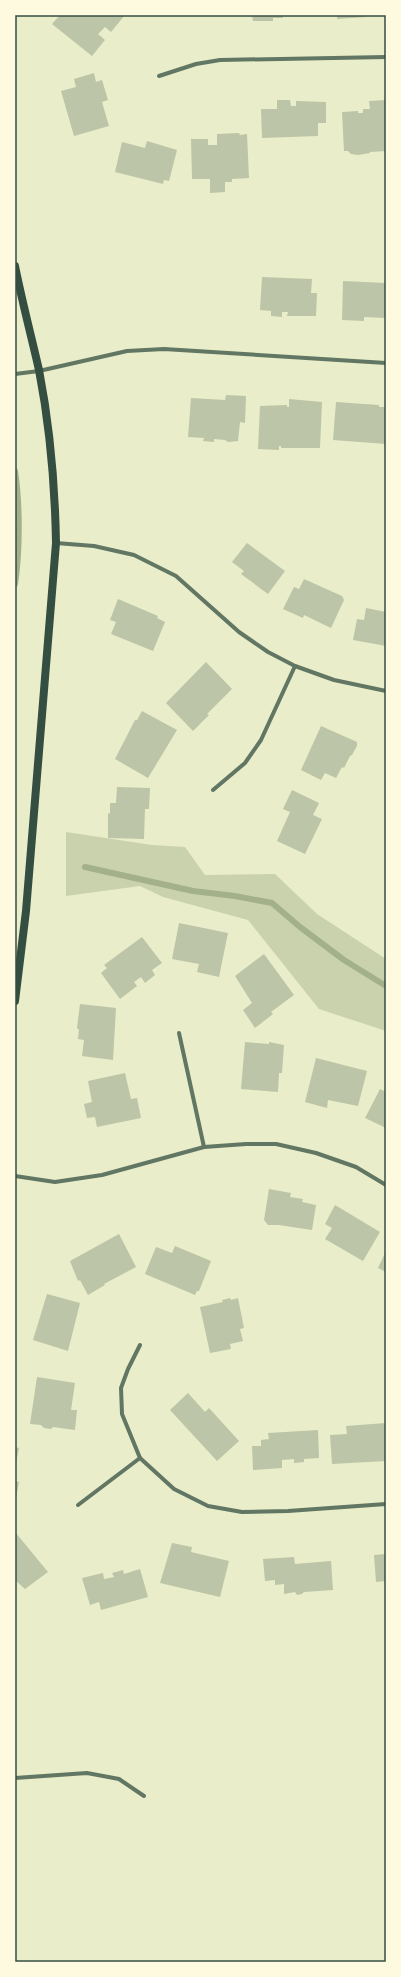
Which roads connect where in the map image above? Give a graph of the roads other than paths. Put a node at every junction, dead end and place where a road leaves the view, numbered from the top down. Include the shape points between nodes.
1 (386, 57) edge
2 (158, 76) dead end
3 (15, 266) edge
4 (386, 363) edge
5 (39, 371) junction
6 (15, 374) edge
7 (56, 542) junction
8 (295, 666) junction
9 (386, 691) edge
10 (213, 790) dead end
11 (15, 1001) edge
12 (179, 1033) dead end
13 (204, 1147) junction
14 (15, 1176) edge
15 (386, 1185) edge
16 (140, 1344) dead end
17 (140, 1458) junction
18 (386, 1504) edge
19 (78, 1505) dead end
20 (15, 1778) edge
21 (144, 1796) dead end

1 - 2 street via 220,60 196,64
3 - 5 main road
4 - 5 street via 164,349 127,351
5 - 6 street
5 - 7 main road via 54,482
7 - 8 street via 94,546 134,555 176,576 239,632 268,652
7 - 11 main road via 26,911
8 - 9 street via 334,680
8 - 10 street via 261,740 244,763
12 - 13 street
13 - 14 street via 102,1175 55,1182
13 - 15 street via 276,1144 316,1153 356,1167
16 - 17 street via 121,1388 122,1414
17 - 18 street via 174,1489 208,1506 242,1512
17 - 19 street
20 - 21 street via 87,1773 119,1779

